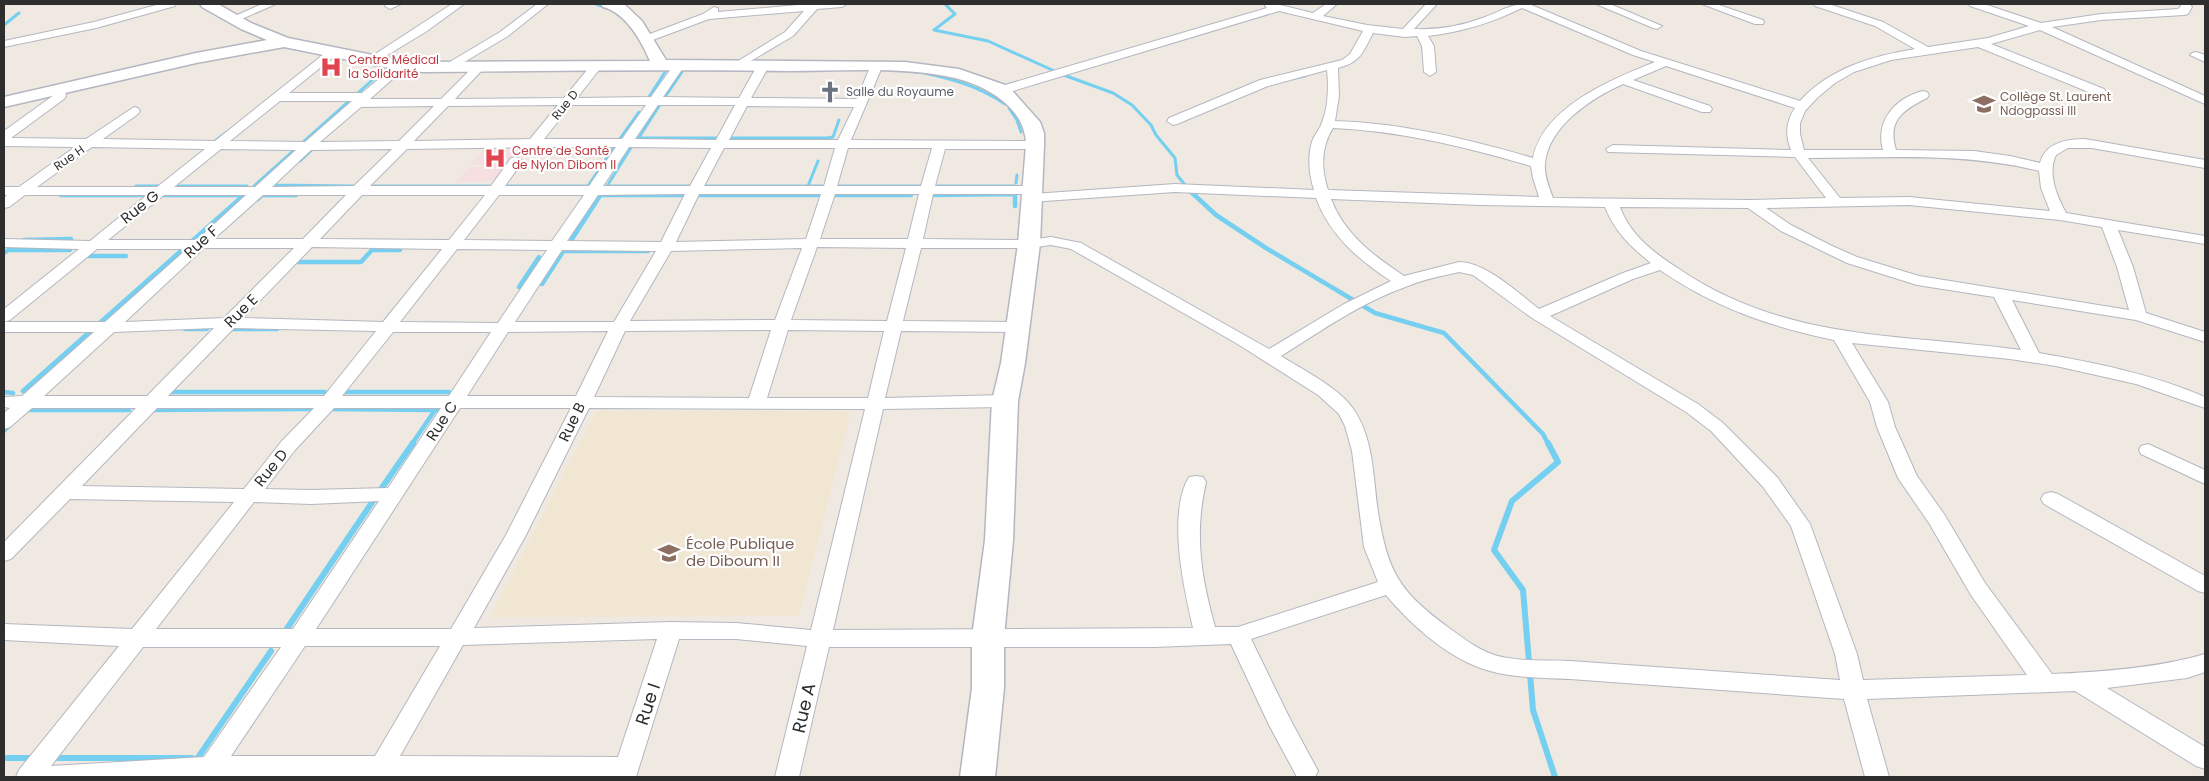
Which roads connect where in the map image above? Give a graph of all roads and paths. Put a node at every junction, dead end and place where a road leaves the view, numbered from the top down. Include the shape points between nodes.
1 (172, 4) edge
2 (207, 4) edge
3 (271, 4) edge
4 (459, 4) edge
5 (544, 4) edge
6 (722, 4) edge
7 (816, 4) edge
8 (842, 4) edge
9 (1262, 4) edge
10 (1332, 4) edge
11 (1432, 4) edge
12 (1522, 4) edge
13 (1601, 4) edge
14 (1707, 4) edge
15 (1819, 4) edge
16 (1974, 4) edge
17 (2185, 4) edge
18 (618, 5) edge
19 (1280, 8) junction
20 (707, 16) junction
21 (1315, 17) junction
22 (233, 19) junction
23 (1759, 22) dead end
24 (1657, 26) dead end
25 (2042, 26) junction
26 (1369, 29) junction
27 (1405, 34) junction
28 (1421, 34) junction
29 (646, 39) junction
30 (284, 42) junction
31 (1979, 43) junction
32 (4, 44) edge
33 (1926, 51) junction
34 (333, 52) junction
35 (372, 60) junction
36 (1666, 62) junction
37 (402, 65) junction
38 (670, 65) junction
39 (739, 65) junction
40 (596, 66) junction
41 (764, 66) junction
42 (876, 67) junction
43 (1332, 67) junction
44 (447, 68) junction
45 (478, 68) junction
46 (1430, 72) dead end
47 (1623, 80) junction
48 (60, 89) junction
49 (1002, 90) junction
50 (2100, 92) dead end
51 (1923, 95) dead end
52 (276, 97) junction
53 (360, 100) junction
54 (2205, 100) edge
55 (4, 102) edge
56 (566, 102) junction
57 (655, 102) junction
58 (742, 102) junction
59 (444, 103) junction
60 (862, 104) junction
61 (1802, 106) junction
62 (1706, 108) dead end
63 (134, 111) dead end
64 (1173, 121) dead end
65 (1328, 124) junction
66 (4, 137) edge
67 (4, 142) edge
68 (90, 143) junction
69 (534, 143) junction
70 (843, 143) junction
71 (216, 144) junction
72 (627, 144) junction
73 (720, 144) junction
74 (405, 145) junction
75 (940, 145) junction
76 (1035, 145) junction
77 (308, 146) junction
78 (1612, 149) dead end
79 (1798, 153) junction
80 (1891, 156) junction
81 (516, 161) dead end
82 (1538, 164) junction
83 (2205, 164) edge
84 (2046, 169) junction
85 (260, 190) junction
86 (4, 191) edge
87 (22, 191) junction
88 (161, 191) junction
89 (358, 191) junction
90 (495, 191) junction
91 (593, 191) junction
92 (694, 191) junction
93 (928, 191) junction
94 (830, 192) junction
95 (1320, 193) junction
96 (1031, 194) junction
97 (1547, 201) junction
98 (1610, 201) junction
99 (1835, 201) junction
100 (4, 204) edge
101 (1751, 204) junction
102 (2060, 216) junction
103 (2108, 223) junction
104 (2205, 240) edge
105 (915, 242) junction
106 (309, 243) junction
107 (813, 243) junction
108 (4, 244) edge
109 (199, 244) junction
110 (1029, 244) junction
111 (91, 245) junction
112 (451, 245) junction
113 (558, 247) junction
114 (666, 247) junction
115 (1660, 265) junction
116 (1402, 282) junction
117 (2000, 293) junction
118 (1538, 315) junction
119 (4, 316) edge
120 (2139, 316) junction
121 (229, 323) junction
122 (781, 325) junction
123 (388, 326) junction
124 (619, 326) junction
125 (4, 327) edge
126 (107, 327) junction
127 (504, 327) junction
128 (1018, 327) junction
129 (893, 328) junction
130 (1840, 336) junction
131 (2205, 337) edge
132 (1268, 356) junction
133 (2033, 357) junction
134 (1005, 400) junction
135 (4, 402) edge
136 (26, 402) junction
137 (328, 402) junction
138 (454, 402) junction
139 (581, 402) junction
140 (152, 403) junction
141 (756, 403) junction
142 (2205, 403) edge
143 (876, 404) junction
144 (4, 423) edge
145 (2148, 450) dead end
146 (2205, 478) edge
147 (1196, 482) dead end
148 (64, 492) junction
149 (394, 494) junction
150 (248, 496) junction
151 (2051, 499) dead end
152 (4, 554) edge
153 (1390, 586) junction
154 (2205, 586) edge
155 (671, 630) junction
156 (4, 632) edge
157 (1238, 635) junction
158 (456, 637) junction
159 (988, 637) junction
160 (1206, 637) junction
161 (137, 638) junction
162 (299, 638) junction
163 (820, 639) junction
164 (2205, 663) edge
165 (2078, 682) junction
166 (2046, 683) junction
167 (1853, 690) junction
168 (2205, 759) edge
169 (208, 772) edge
170 (379, 772) edge
171 (1306, 772) dead end
172 (625, 773) edge
173 (28, 777) edge
174 (36, 777) edge
175 (788, 777) edge
176 (978, 777) edge
177 (1877, 777) edge

1 - 32 street via 96,25
2 - 22 main road
3 - 22 street
4 - 35 street
5 - 44 street via 504,34
6 - 20 street
7 - 8 street
7 - 20 street
7 - 39 street via 789,34
9 - 19 street
10 - 21 street
11 - 27 street
12 - 28 street via 1476,25
12 - 36 street via 1614,44
13 - 24 street
14 - 23 street
15 - 33 street via 1879,24
16 - 25 street
17 - 25 street via 2184,12 2109,16
18 - 29 main road
19 - 21 street
19 - 49 street
20 - 29 street
21 - 26 street
22 - 30 main road via 269,38
25 - 31 street
25 - 54 street
26 - 27 street
26 - 43 street via 1355,56
27 - 28 street
28 - 46 street via 1428,46
29 - 38 main road
30 - 34 main road
30 - 48 main road
31 - 33 street
31 - 50 street
33 - 61 street via 1859,65 1826,82
34 - 35 main road
34 - 52 street, Rue G
35 - 37 main road
36 - 47 street
36 - 61 street
37 - 44 main road
37 - 53 street, Rue F
38 - 39 main road
38 - 40 main road
38 - 57 street, Rue C
39 - 41 main road
40 - 45 main road
40 - 56 street, Rue D
41 - 42 main road
41 - 58 street, Rue B
42 - 49 main road via 960,74
42 - 60 street
43 - 64 street via 1264,83
43 - 65 street via 1334,92
44 - 45 main road
45 - 59 street, Rue E
47 - 62 street
47 - 82 street via 1605,88 1566,116 1550,135
48 - 55 main road
48 - 66 street via 60,96
49 - 76 main road via 1031,122
51 - 80 street via 1894,112 1886,126 1886,144
52 - 53 street
52 - 71 street, Rue G
53 - 59 street
53 - 77 street, Rue F
56 - 57 street
56 - 59 street
56 - 69 street, Rue D
57 - 58 street
57 - 72 street, Rue C
58 - 60 street
58 - 73 street, Rue B
59 - 74 street, Rue E
60 - 70 street
61 - 79 street via 1794,124
63 - 68 street, Rue H
65 - 82 street via 1384,127 1421,134 1475,145
65 - 95 street via 1319,142 1317,170
67 - 68 street
68 - 71 street
68 - 87 street, Rue H
69 - 72 street
69 - 74 street
70 - 73 street
70 - 75 street
70 - 94 street
71 - 77 street
71 - 88 street, Rue G
72 - 73 street
72 - 91 street, Rue C
73 - 92 street, Rue B
74 - 77 street
74 - 89 street, Rue E
75 - 76 street
75 - 93 street, Rue A
76 - 96 main road
77 - 85 street, Rue F
78 - 79 street
79 - 80 street
79 - 99 street
80 - 84 street via 1974,155
81 - 90 street, Rue D
82 - 97 street
83 - 84 street via 2086,143 2057,148 2049,156
84 - 102 street via 2048,191
85 - 88 street
85 - 89 street
85 - 109 street, Rue F
86 - 87 street
87 - 88 street
87 - 100 street, Rue H
88 - 111 street, Rue G
89 - 90 street
89 - 106 street, Rue E
90 - 91 street
90 - 112 street, Rue D
91 - 92 street
91 - 113 street, Rue C
92 - 94 street
92 - 114 street, Rue B
93 - 94 street
93 - 96 street
93 - 105 street, Rue A
94 - 107 street
95 - 96 street via 1176,188
95 - 97 street
95 - 116 street via 1340,230 1359,251
96 - 110 main road
97 - 98 street
98 - 101 street
98 - 115 street via 1620,226
99 - 101 street
99 - 102 street via 1910,201
101 - 117 street via 1786,228 1852,260 1916,280
102 - 103 street
103 - 104 street
103 - 120 street
105 - 107 street
105 - 110 street
105 - 129 street, Rue A
106 - 109 street
106 - 112 street
106 - 121 street, Rue E
107 - 114 street
107 - 122 street
108 - 111 street
109 - 111 street
109 - 126 street, Rue F
110 - 128 main road
110 - 132 street via 1051,241 1076,246
111 - 119 street, Rue G
112 - 113 street
112 - 123 street, Rue D
113 - 114 street
113 - 127 street, Rue C
114 - 124 street, Rue B
115 - 118 street
115 - 130 street via 1701,291 1756,314 1795,327
116 - 118 street via 1467,267
116 - 132 street via 1340,313
117 - 120 street
117 - 133 street
118 - 167 street via 1692,408 1717,427 1770,482 1800,524 1846,654
120 - 131 street
121 - 123 street
121 - 126 street
121 - 140 street, Rue E
122 - 124 street
122 - 129 street
122 - 141 street
123 - 127 street
123 - 137 street, Rue D
124 - 127 street
124 - 139 street, Rue B
125 - 126 street
126 - 136 street, Rue F
127 - 138 street, Rue C
128 - 129 street
128 - 134 main road
129 - 143 street, Rue A
130 - 133 street
130 - 166 street via 1879,402 1908,478 1937,519 1978,589
132 - 153 street via 1324,391 1346,411 1354,426 1361,451 1374,547
133 - 142 street via 2138,378
134 - 143 street
134 - 159 main road via 999,540
135 - 136 street
136 - 140 street
136 - 144 street, Rue F
137 - 138 street
137 - 140 street
137 - 150 street, Rue D
138 - 139 street
138 - 149 street, Rue C
139 - 141 street
139 - 158 street, Rue B via 505,556
140 - 148 street, Rue E
141 - 143 street
143 - 163 street, Rue A
145 - 146 street
147 - 160 street via 1188,526 1188,556
148 - 150 street
148 - 152 street, Rue E
149 - 150 street
149 - 162 street, Rue C
150 - 161 street, Rue D
151 - 154 street
153 - 157 street
153 - 167 street via 1412,612 1463,650 1492,663 1529,669
155 - 158 street
155 - 163 street via 736,631
155 - 172 street, Rue I
156 - 161 street
157 - 160 street
157 - 171 street
158 - 162 street
158 - 170 street, Rue B
159 - 160 street
159 - 163 street
159 - 176 main road via 988,688
161 - 162 street
161 - 173 street, Rue D
162 - 169 street, Rue C
163 - 175 street, Rue A
164 - 165 street via 2187,669
165 - 166 street
165 - 168 street
166 - 167 street
167 - 177 street
169 - 170 street
169 - 174 street
170 - 172 street

